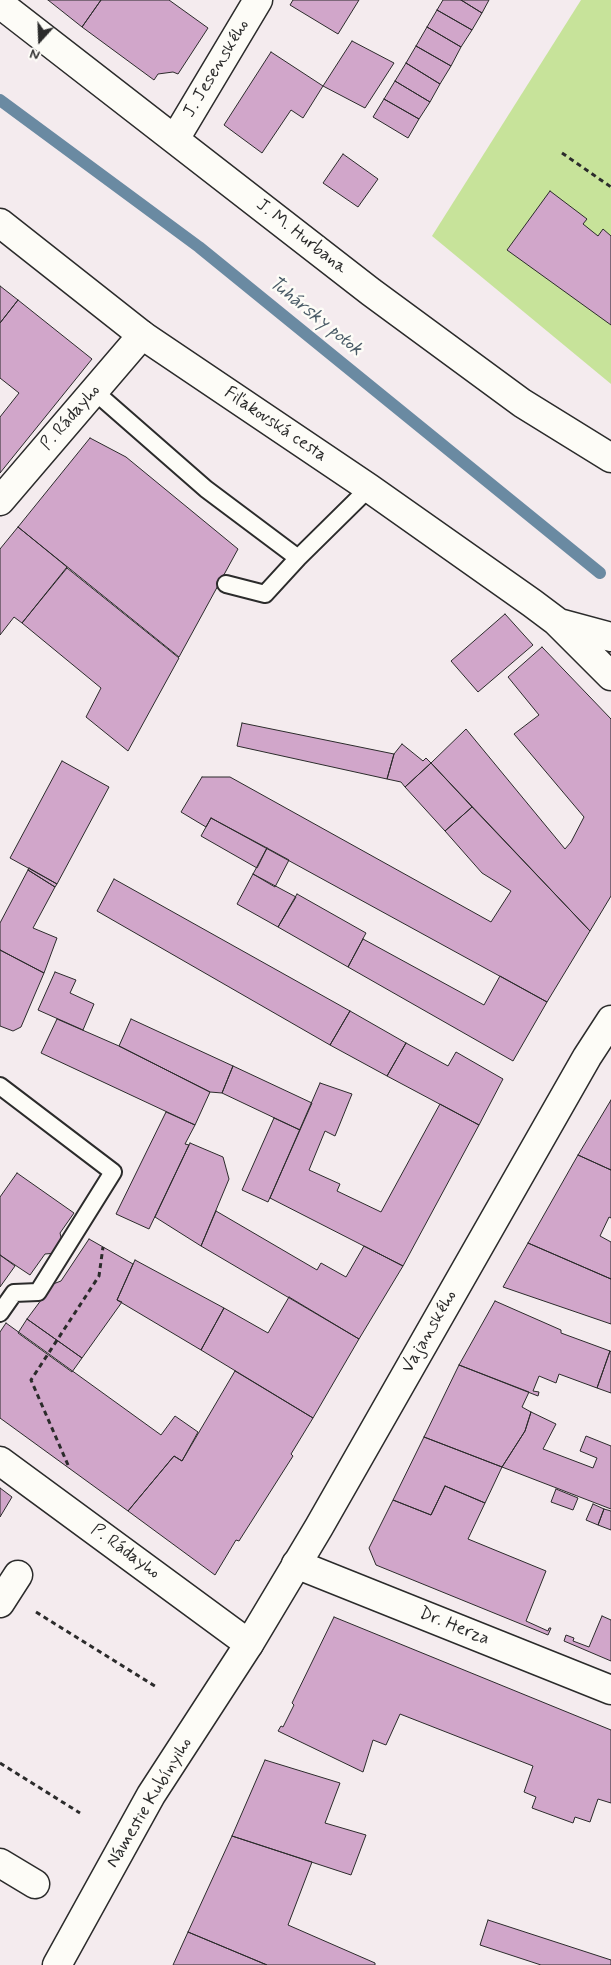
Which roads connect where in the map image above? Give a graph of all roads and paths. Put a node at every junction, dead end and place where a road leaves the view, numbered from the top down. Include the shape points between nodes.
1 (258, 0) edge
2 (0, 4) edge
3 (175, 139) junction
4 (562, 153) dead end
5 (611, 187) edge
6 (0, 223) edge
7 (142, 335) junction
8 (94, 392) junction
9 (611, 458) edge
10 (369, 488) junction
11 (0, 501) edge
12 (298, 558) junction
13 (226, 584) dead end
14 (556, 622) junction
15 (611, 637) edge
16 (611, 676) edge
17 (611, 1020) edge
18 (0, 1086) edge
19 (104, 1239) dead end
20 (0, 1313) edge
21 (0, 1461) edge
22 (68, 1466) dead end
23 (296, 1564) junction
24 (8, 1591) edge
25 (249, 1644) junction
26 (158, 1688) dead end
27 (611, 1690) edge
28 (0, 1763) edge
29 (80, 1813) dead end
30 (0, 1863) edge
31 (35, 1884) dead end
32 (57, 1965) edge

1 - 3 street, J. Jesenského
2 - 3 street, J. M. Hurbana
3 - 9 street, J. M. Hurbana via 371,292 522,403
4 - 5 path
6 - 7 street, Fiľakovská cesta
7 - 8 street, P. Rádayho
7 - 10 street, Fiľakovská cesta
8 - 11 street, P. Rádayho
8 - 12 lane via 206,489
10 - 12 lane
10 - 14 street, Fiľakovská cesta
12 - 13 lane via 265,594
14 - 15 street, Fiľakovská cesta
14 - 16 street, Fiľakovská cesta
17 - 23 street, Vajanského
18 - 20 lane via 113,1172 38,1292 14,1293
19 - 22 path via 99,1276 31,1380
21 - 25 street, P. Rádayho
23 - 25 street, Vajanského
23 - 27 street, Dr. Herza
24 - 26 path
25 - 32 street, Námestie Kubínyiho via 151,1795
28 - 29 path
30 - 31 street

